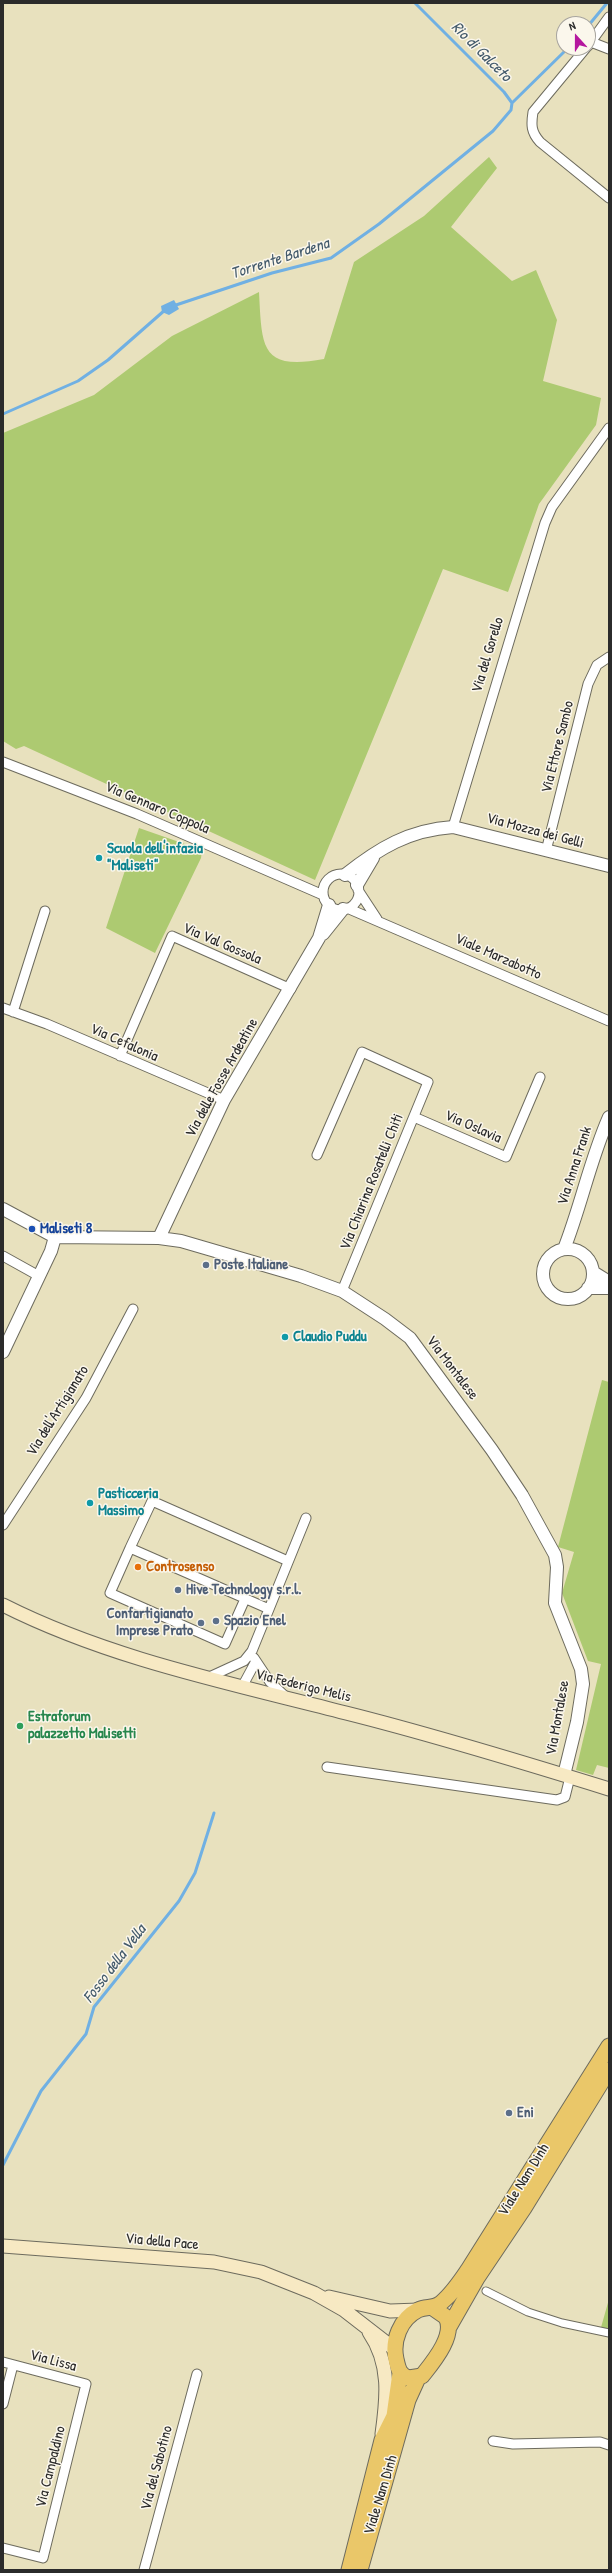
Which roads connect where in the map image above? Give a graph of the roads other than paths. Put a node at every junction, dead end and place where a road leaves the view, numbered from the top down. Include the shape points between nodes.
1 (609, 17) edge
2 (596, 34) edge
3 (596, 47) edge
4 (609, 49) edge
5 (579, 56) edge
6 (609, 198) edge
7 (609, 428) edge
8 (609, 657) edge
9 (3, 762) edge
10 (453, 827) junction
11 (546, 851) junction
12 (376, 853) junction
13 (609, 866) edge
14 (345, 875) junction
15 (324, 884) junction
16 (298, 885) junction
17 (358, 887) junction
18 (326, 900) junction
19 (345, 909) junction
20 (45, 911) dead end
21 (377, 919) junction
22 (320, 938) junction
23 (291, 989) junction
24 (3, 1008) edge
25 (13, 1012) junction
26 (609, 1021) edge
27 (120, 1056) junction
28 (540, 1077) dead end
29 (224, 1100) junction
30 (414, 1117) junction
31 (609, 1117) edge
32 (317, 1155) dead end
33 (3, 1209) edge
34 (573, 1225) junction
35 (55, 1237) junction
36 (159, 1238) junction
37 (564, 1249) junction
38 (580, 1252) junction
39 (3, 1256) edge
40 (593, 1272) junction
41 (39, 1276) junction
42 (609, 1282) edge
43 (588, 1288) junction
44 (609, 1288) edge
45 (342, 1292) junction
46 (133, 1309) dead end
47 (3, 1352) edge
48 (306, 1518) dead end
49 (3, 1525) edge
50 (130, 1548) junction
51 (288, 1561) junction
52 (3, 1598) edge
53 (245, 1599) junction
54 (3, 1605) edge
55 (269, 1609) junction
56 (37, 1620) junction
57 (252, 1651) junction
58 (244, 1661) junction
59 (256, 1661) junction
60 (207, 1678) junction
61 (242, 1687) junction
62 (287, 1698) junction
63 (327, 1767) dead end
64 (567, 1776) junction
65 (609, 1790) edge
66 (609, 2046) edge
67 (609, 2070) edge
68 (3, 2246) edge
69 (486, 2291) dead end
70 (314, 2293) junction
71 (426, 2309) junction
72 (364, 2324) junction
73 (449, 2327) junction
74 (609, 2333) edge
75 (443, 2345) junction
76 (393, 2348) junction
77 (3, 2362) edge
78 (13, 2365) junction
79 (400, 2373) junction
80 (197, 2374) dead end
81 (418, 2378) junction
82 (86, 2384) joint
83 (3, 2404) edge
84 (404, 2421) junction
85 (382, 2440) junction
86 (493, 2441) dead end
87 (609, 2445) edge
88 (3, 2548) edge
89 (144, 2570) edge
90 (349, 2570) edge
91 (360, 2570) edge

1 - 2 street
3 - 4 street
5 - 6 street via 533,112 533,134
7 - 10 street, Via del Gorello via 556,501 545,523
8 - 11 street, Via Ettore Sambo via 597,665 588,684
9 - 16 street, Via Gennaro Coppola via 137,814
10 - 11 street, Via Mozza dei Gelli
10 - 12 street via 432,828 409,835
11 - 13 street, Via Mozza dei Gelli
12 - 14 street
12 - 17 street
14 - 15 street via 331,876
14 - 17 street
15 - 16 street, Via Gennaro Coppola
15 - 18 street
16 - 18 street, Via Gennaro Coppola
17 - 19 street via 357,899
17 - 21 street
18 - 19 street
18 - 22 street, Via delle Fosse Ardeatine
19 - 21 street, Viale Marzabotto
19 - 22 street, Via delle Fosse Ardeatine
20 - 25 street
21 - 26 street, Viale Marzabotto
22 - 23 street, Via delle Fosse Ardeatine
23 - 27 street, Via Val Gossola via 172,936
23 - 29 street, Via delle Fosse Ardeatine
24 - 25 street, Via Cefalonia
25 - 27 street, Via Cefalonia
27 - 29 street, Via Cefalonia
28 - 30 street, Via Oslavia via 506,1157
29 - 36 street, Via delle Fosse Ardeatine
30 - 32 street, Via Chiarina Rosatelli Chiti via 428,1082 362,1052
30 - 45 street, Via Chiarina Rosatelli Chiti
31 - 34 street, Via Anna Frank via 587,1172
33 - 35 street, Via Montalese
34 - 37 street, Via Anna Frank
34 - 38 street
35 - 36 street, Via Montalese
35 - 41 street
36 - 45 street, Via Montalese via 202,1245 301,1276
37 - 38 street
37 - 43 street via 556,1252 545,1263 542,1271 546,1287 558,1297 566,1299 582,1294
38 - 40 street via 589,1261
39 - 41 street
40 - 42 street
40 - 43 street
41 - 47 street
43 - 44 street
45 - 64 street, Via Montalese via 410,1338 496,1457 522,1496 555,1555 556,1604 581,1669 582,1684
46 - 49 street, Via dell'Artigianato via 86,1398
48 - 51 street
50 - 51 street via 152,1501
50 - 53 street
50 - 53 street via 110,1593 225,1644
51 - 55 street
52 - 56 main road, Via Federigo Melis
53 - 55 street
54 - 56 main road, Via Federigo Melis
55 - 57 street
56 - 60 main road, Via Federigo Melis via 88,1642
57 - 58 street
57 - 59 street
58 - 60 street
58 - 61 street
59 - 61 street
59 - 62 street via 270,1682
60 - 61 main road, Via Federigo Melis
61 - 62 main road, Via Federigo Melis
62 - 64 main road, Via Federigo Melis
63 - 64 street via 557,1800 565,1797
64 - 65 main road
66 - 71 main road, Viale Nam Dinh via 468,2270 450,2294
67 - 73 main road, Viale Nam Dinh
68 - 70 main road, Via della Pace via 214,2262 262,2272
69 - 74 street via 528,2312 562,2323
70 - 71 main road via 390,2311
70 - 72 main road
71 - 73 main road via 446,2317
71 - 76 main road, Viale Nam Dinh via 409,2316
72 - 76 main road
72 - 85 main road via 375,2340 384,2364 387,2401
73 - 75 main road, Viale Nam Dinh
75 - 81 main road, Viale Nam Dinh
75 - 84 main road via 439,2362
76 - 79 main road
77 - 78 street, Via Lissa
78 - 82 street, Via Lissa
78 - 83 street
79 - 81 main road via 408,2378
79 - 85 main road, Viale Nam Dinh via 394,2416
80 - 89 street, Via del Sabotino
81 - 84 main road, Viale Nam Dinh via 408,2400
82 - 88 street, Via Campaldino via 43,2558
84 - 91 main road, Viale Nam Dinh via 375,2512
85 - 90 main road, Viale Nam Dinh
86 - 87 street via 513,2444 600,2442

